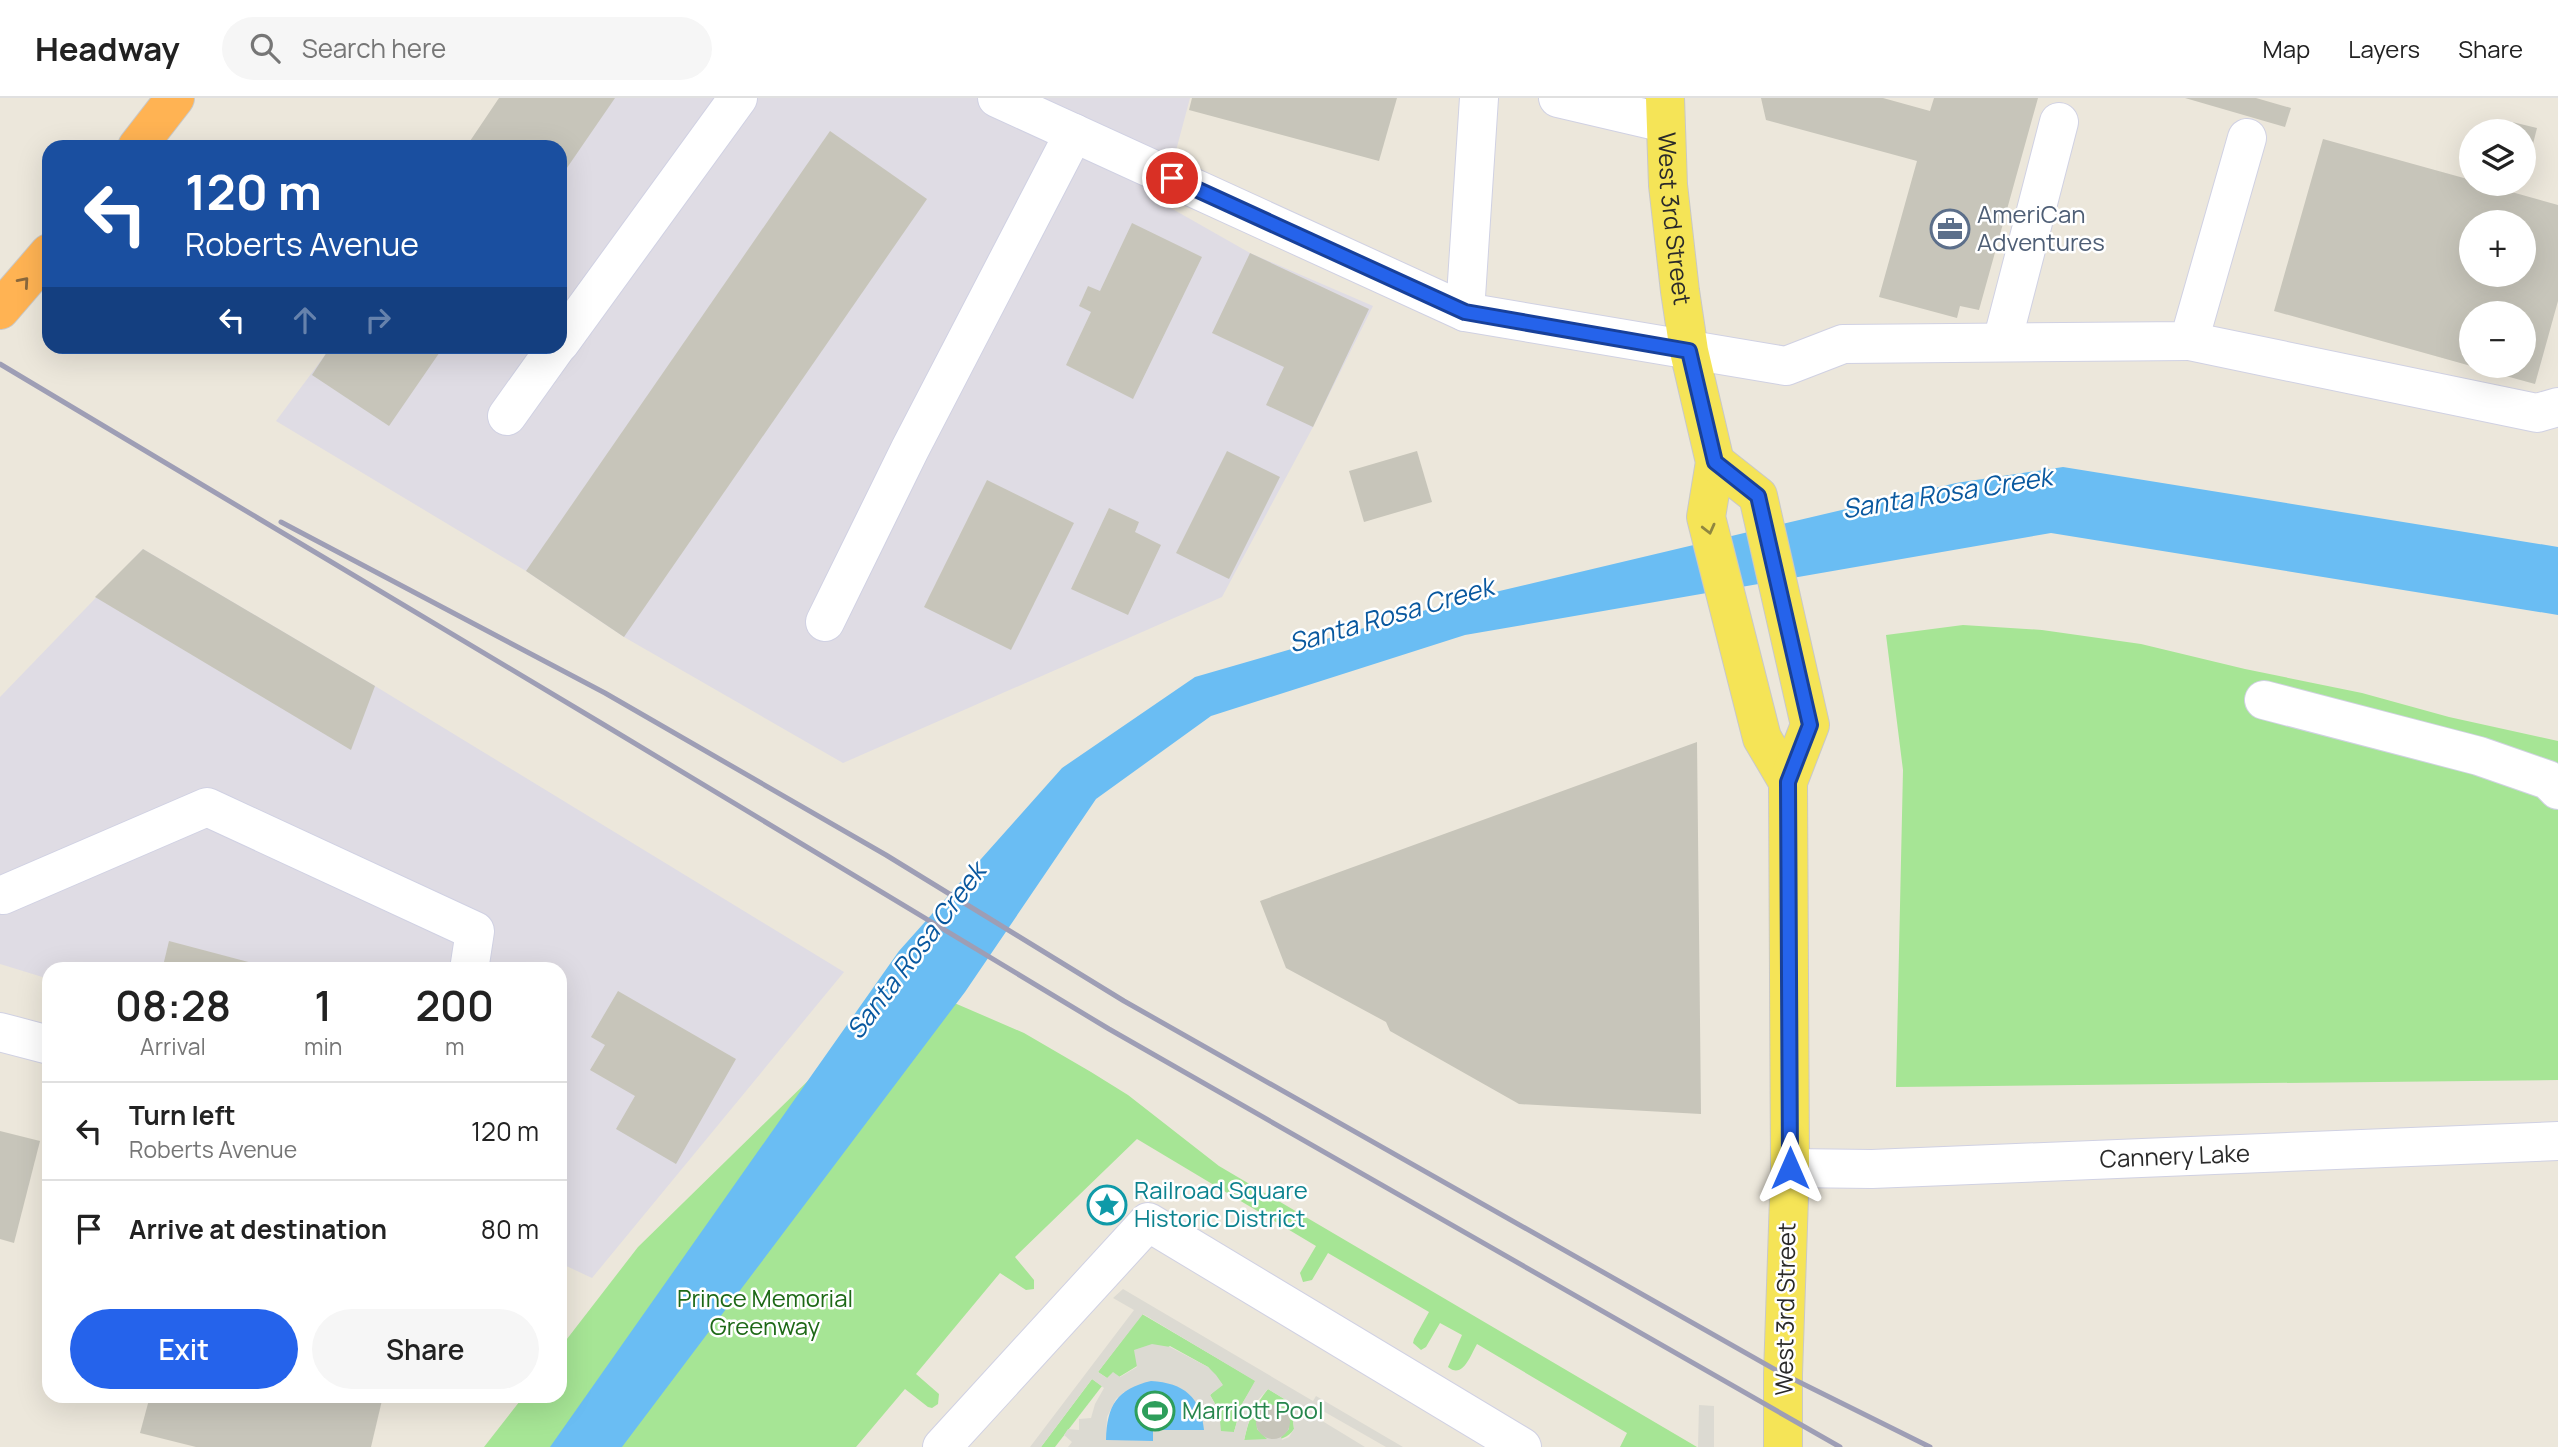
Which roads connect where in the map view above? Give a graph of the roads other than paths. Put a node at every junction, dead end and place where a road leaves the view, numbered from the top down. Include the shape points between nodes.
1 (175, 98) edge
2 (738, 98) edge
3 (1479, 98) edge
4 (1558, 98) edge
5 (1015, 102) edge
6 (1665, 110) edge
7 (2059, 122) dead end
8 (1074, 133) junction
9 (2247, 138) dead end
10 (143, 140) edge
11 (42, 261) edge
12 (0, 310) edge
13 (1465, 312) junction
14 (567, 334) edge
15 (2189, 341) junction
16 (2001, 342) junction
17 (1689, 351) junction
18 (552, 354) edge
19 (2558, 407) edge
20 (507, 416) dead end
21 (1715, 462) junction
22 (825, 622) dead end
23 (2264, 700) dead end
24 (1788, 782) junction
25 (2558, 790) edge
26 (3, 895) dead end
27 (470, 962) edge
28 (0, 1032) edge
29 (42, 1043) edge
30 (2558, 1141) edge
31 (1790, 1168) junction
32 (1784, 1432) edge
33 (942, 1447) edge
34 (1522, 1447) edge

1 - 10 highway
2 - 14 street
3 - 13 street
4 - 6 street
5 - 8 street
6 - 17 main road, West 3rd Street via 1668,185
7 - 16 street
8 - 13 street
8 - 22 street
9 - 15 street
12 -> 11 highway
13 - 17 street
15 - 16 street
15 - 19 street via 2536,414
16 - 17 street via 1843,344 1786,366
17 - 21 main road, West 3rd Street
18 - 20 street
21 -> 24 main road, West 3rd Street via 1706,517 1762,738
21 - 24 main road, West 3rd Street via 1758,496 1810,725
23 - 25 street via 2479,756 2548,780
24 - 31 main road, West 3rd Street
26 - 27 street via 207,807 475,931
28 - 29 street
30 - 31 street, Cannery Lake via 1872,1169
31 - 32 main road, West 3rd Street
33 - 34 street via 1148,1222

